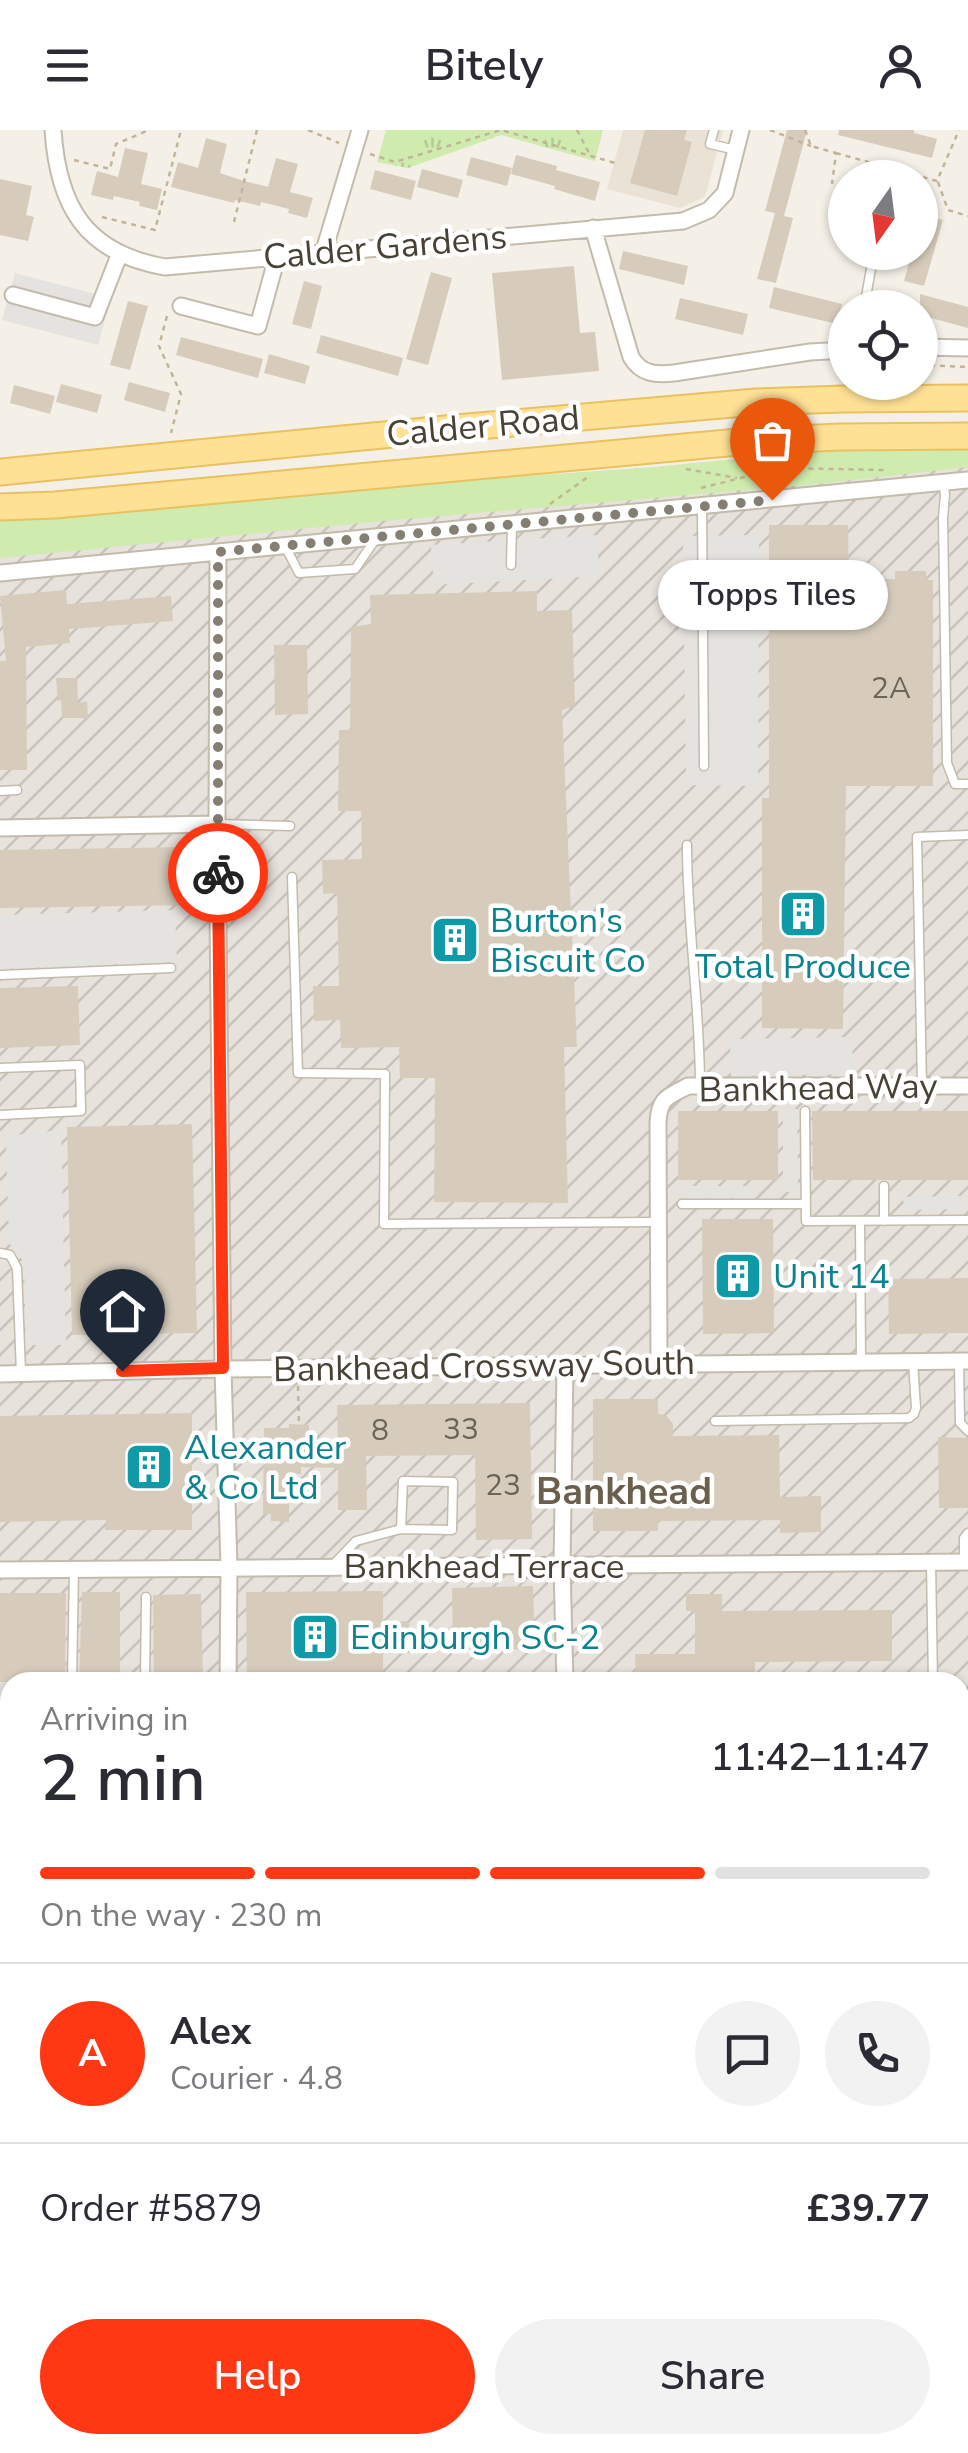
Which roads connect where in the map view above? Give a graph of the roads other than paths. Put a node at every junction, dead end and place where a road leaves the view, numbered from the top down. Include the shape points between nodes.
1 (53, 130) edge
2 (360, 130) edge
3 (714, 130) edge
4 (741, 130) edge
5 (736, 150) junction
6 (593, 228) junction
7 (120, 253) junction
8 (323, 254) junction
9 (276, 257) junction
10 (13, 295) dead end
11 (174, 309) road end
12 (938, 348) edge
13 (968, 348) edge
14 (828, 351) edge
15 (968, 398) edge
16 (968, 436) edge
17 (0, 472) edge
18 (968, 480) edge
19 (942, 482) junction
20 (702, 506) junction
21 (0, 507) edge
22 (517, 524) junction
23 (376, 537) junction
24 (285, 546) junction
25 (218, 552) junction
26 (511, 565) dead end
27 (0, 573) edge
28 (704, 766) dead end
29 (968, 784) edge
30 (18, 790) dead end
31 (0, 791) edge
32 (218, 824) junction
33 (290, 826) dead end
34 (0, 828) edge
35 (968, 836) edge
36 (687, 844) dead end
37 (292, 877) dead end
38 (171, 968) dead end
39 (0, 975) edge
40 (0, 1068) edge
41 (700, 1086) junction
42 (922, 1086) junction
43 (968, 1086) edge
44 (805, 1111) dead end
45 (0, 1114) edge
46 (884, 1186) dead end
47 (682, 1204) dead end
48 (806, 1204) junction
49 (968, 1220) edge
50 (860, 1221) junction
51 (884, 1221) junction
52 (658, 1222) junction
53 (0, 1253) edge
54 (913, 1361) junction
55 (963, 1361) edge
56 (861, 1362) junction
57 (660, 1364) junction
58 (565, 1366) junction
59 (223, 1368) junction
60 (21, 1373) junction
61 (0, 1374) edge
62 (715, 1421) dead end
63 (968, 1432) edge
64 (401, 1529) junction
65 (968, 1533) edge
66 (931, 1562) junction
67 (966, 1562) edge
68 (562, 1566) junction
69 (229, 1567) junction
70 (331, 1567) junction
71 (74, 1569) junction
72 (0, 1570) edge
73 (146, 1597) dead end
74 (72, 1672) edge
75 (145, 1672) edge
76 (228, 1672) edge
77 (565, 1672) edge
78 (933, 1672) edge

1 - 7 street, Calder Gardens via 71,210
2 - 8 street
3 - 5 lane via 710,144
4 - 5 street, Calder Gardens
5 - 6 street, Calder Gardens via 725,193 709,210 683,221
6 - 8 street, Calder Gardens
6 - 14 street via 631,357 645,372 674,374
7 - 9 street, Calder Gardens via 165,267
7 - 10 street via 95,317
8 - 9 street, Calder Gardens
9 - 11 street via 258,326
12 - 13 street
15 - 17 main road, Calder Road via 756,402
16 - 21 main road, Calder Road via 749,441
18 - 19 street
19 - 20 street
19 - 29 lane via 947,763 955,784
20 - 22 street
20 - 28 lane
22 - 23 street
22 - 26 lane
23 - 24 street
23 - 24 lane via 355,569 299,573
24 - 25 street
25 - 27 street
25 - 32 street
30 - 31 lane
32 - 33 lane
32 - 34 street
32 - 59 street
35 - 42 lane via 917,837
36 - 41 lane
37 - 52 lane via 298,1073 385,1074 384,1224
38 - 39 lane
40 - 45 lane via 80,1065 82,1111
41 - 42 street, Bankhead Way
41 - 52 street, Bankhead Way via 668,1096 658,1108
42 - 43 street, Bankhead Way
44 - 48 lane
46 - 51 lane
47 - 48 lane
48 - 50 lane via 806,1221
49 - 51 lane
50 - 51 lane
50 - 56 lane
52 - 57 street
53 - 60 lane via 16,1268
54 - 55 street, Bankhead Crossway South
54 - 56 street, Bankhead Crossway South
54 - 62 lane via 916,1408 909,1418
55 - 63 lane via 960,1422
56 - 57 street, Bankhead Crossway South
57 - 58 street, Bankhead Crossway South
58 - 59 street, Bankhead Crossway South
58 - 68 street
59 - 60 street, Bankhead Crossway South
59 - 69 street
60 - 61 street, Bankhead Crossway South
64 - 64 lane via 452,1530 453,1482 402,1481
64 - 70 lane via 356,1541
65 - 67 lane
66 - 67 street, Bankhead Terrace
66 - 68 street, Bankhead Terrace
66 - 78 lane
68 - 70 street, Bankhead Terrace
68 - 77 street
69 - 70 street, Bankhead Terrace
69 - 71 street, Bankhead Terrace
69 - 76 street
71 - 72 street, Bankhead Terrace
71 - 74 lane
73 - 75 lane

